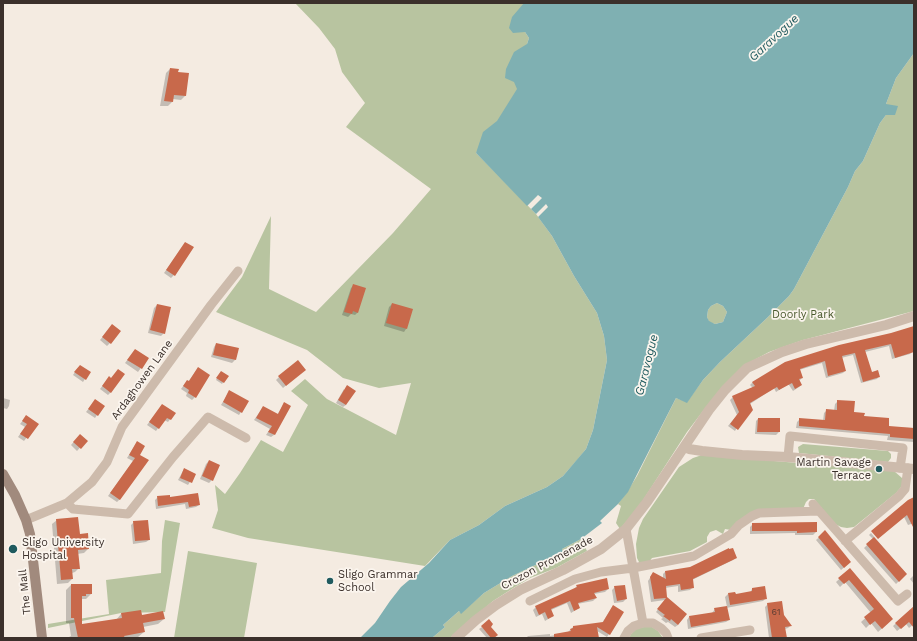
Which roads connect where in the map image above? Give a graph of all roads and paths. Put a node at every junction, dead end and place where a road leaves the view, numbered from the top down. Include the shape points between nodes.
1 (238, 271) dead end
2 (914, 316) edge
3 (246, 438) dead end
4 (685, 446) junction
5 (788, 457) junction
6 (907, 468) edge
7 (3, 474) edge
8 (67, 503) junction
9 (26, 520) junction
10 (626, 530) junction
11 (845, 542) junction
12 (634, 568) junction
13 (907, 594) dead end
14 (530, 600) dead end
15 (643, 623) junction
16 (750, 630) dead end
17 (42, 638) edge
18 (456, 638) edge
19 (624, 638) edge
20 (668, 638) edge
21 (701, 638) edge

1 - 8 street, Ardaghowen Lane via 122,427 107,462 92,482
2 - 4 street via 806,344 747,368 721,395
3 - 8 street via 208,417 128,514 74,509
4 - 5 street via 708,452
4 - 10 street, Crozon Promenade
5 - 6 street
5 - 6 street via 790,436 903,448
6 - 11 street via 905,489
7 - 9 main road, The Mall
8 - 9 street, Ardaghowen Lane
9 - 17 main road, The Mall via 33,550
10 - 12 street
10 - 18 street, Crozon Promenade via 601,549 502,601
11 - 12 street via 816,507 759,513 739,525 731,534 694,556
11 - 13 street via 898,602
12 - 14 street via 601,572 575,579
12 - 15 street
15 - 19 street via 634,626
15 - 20 street via 661,628
16 - 21 street

